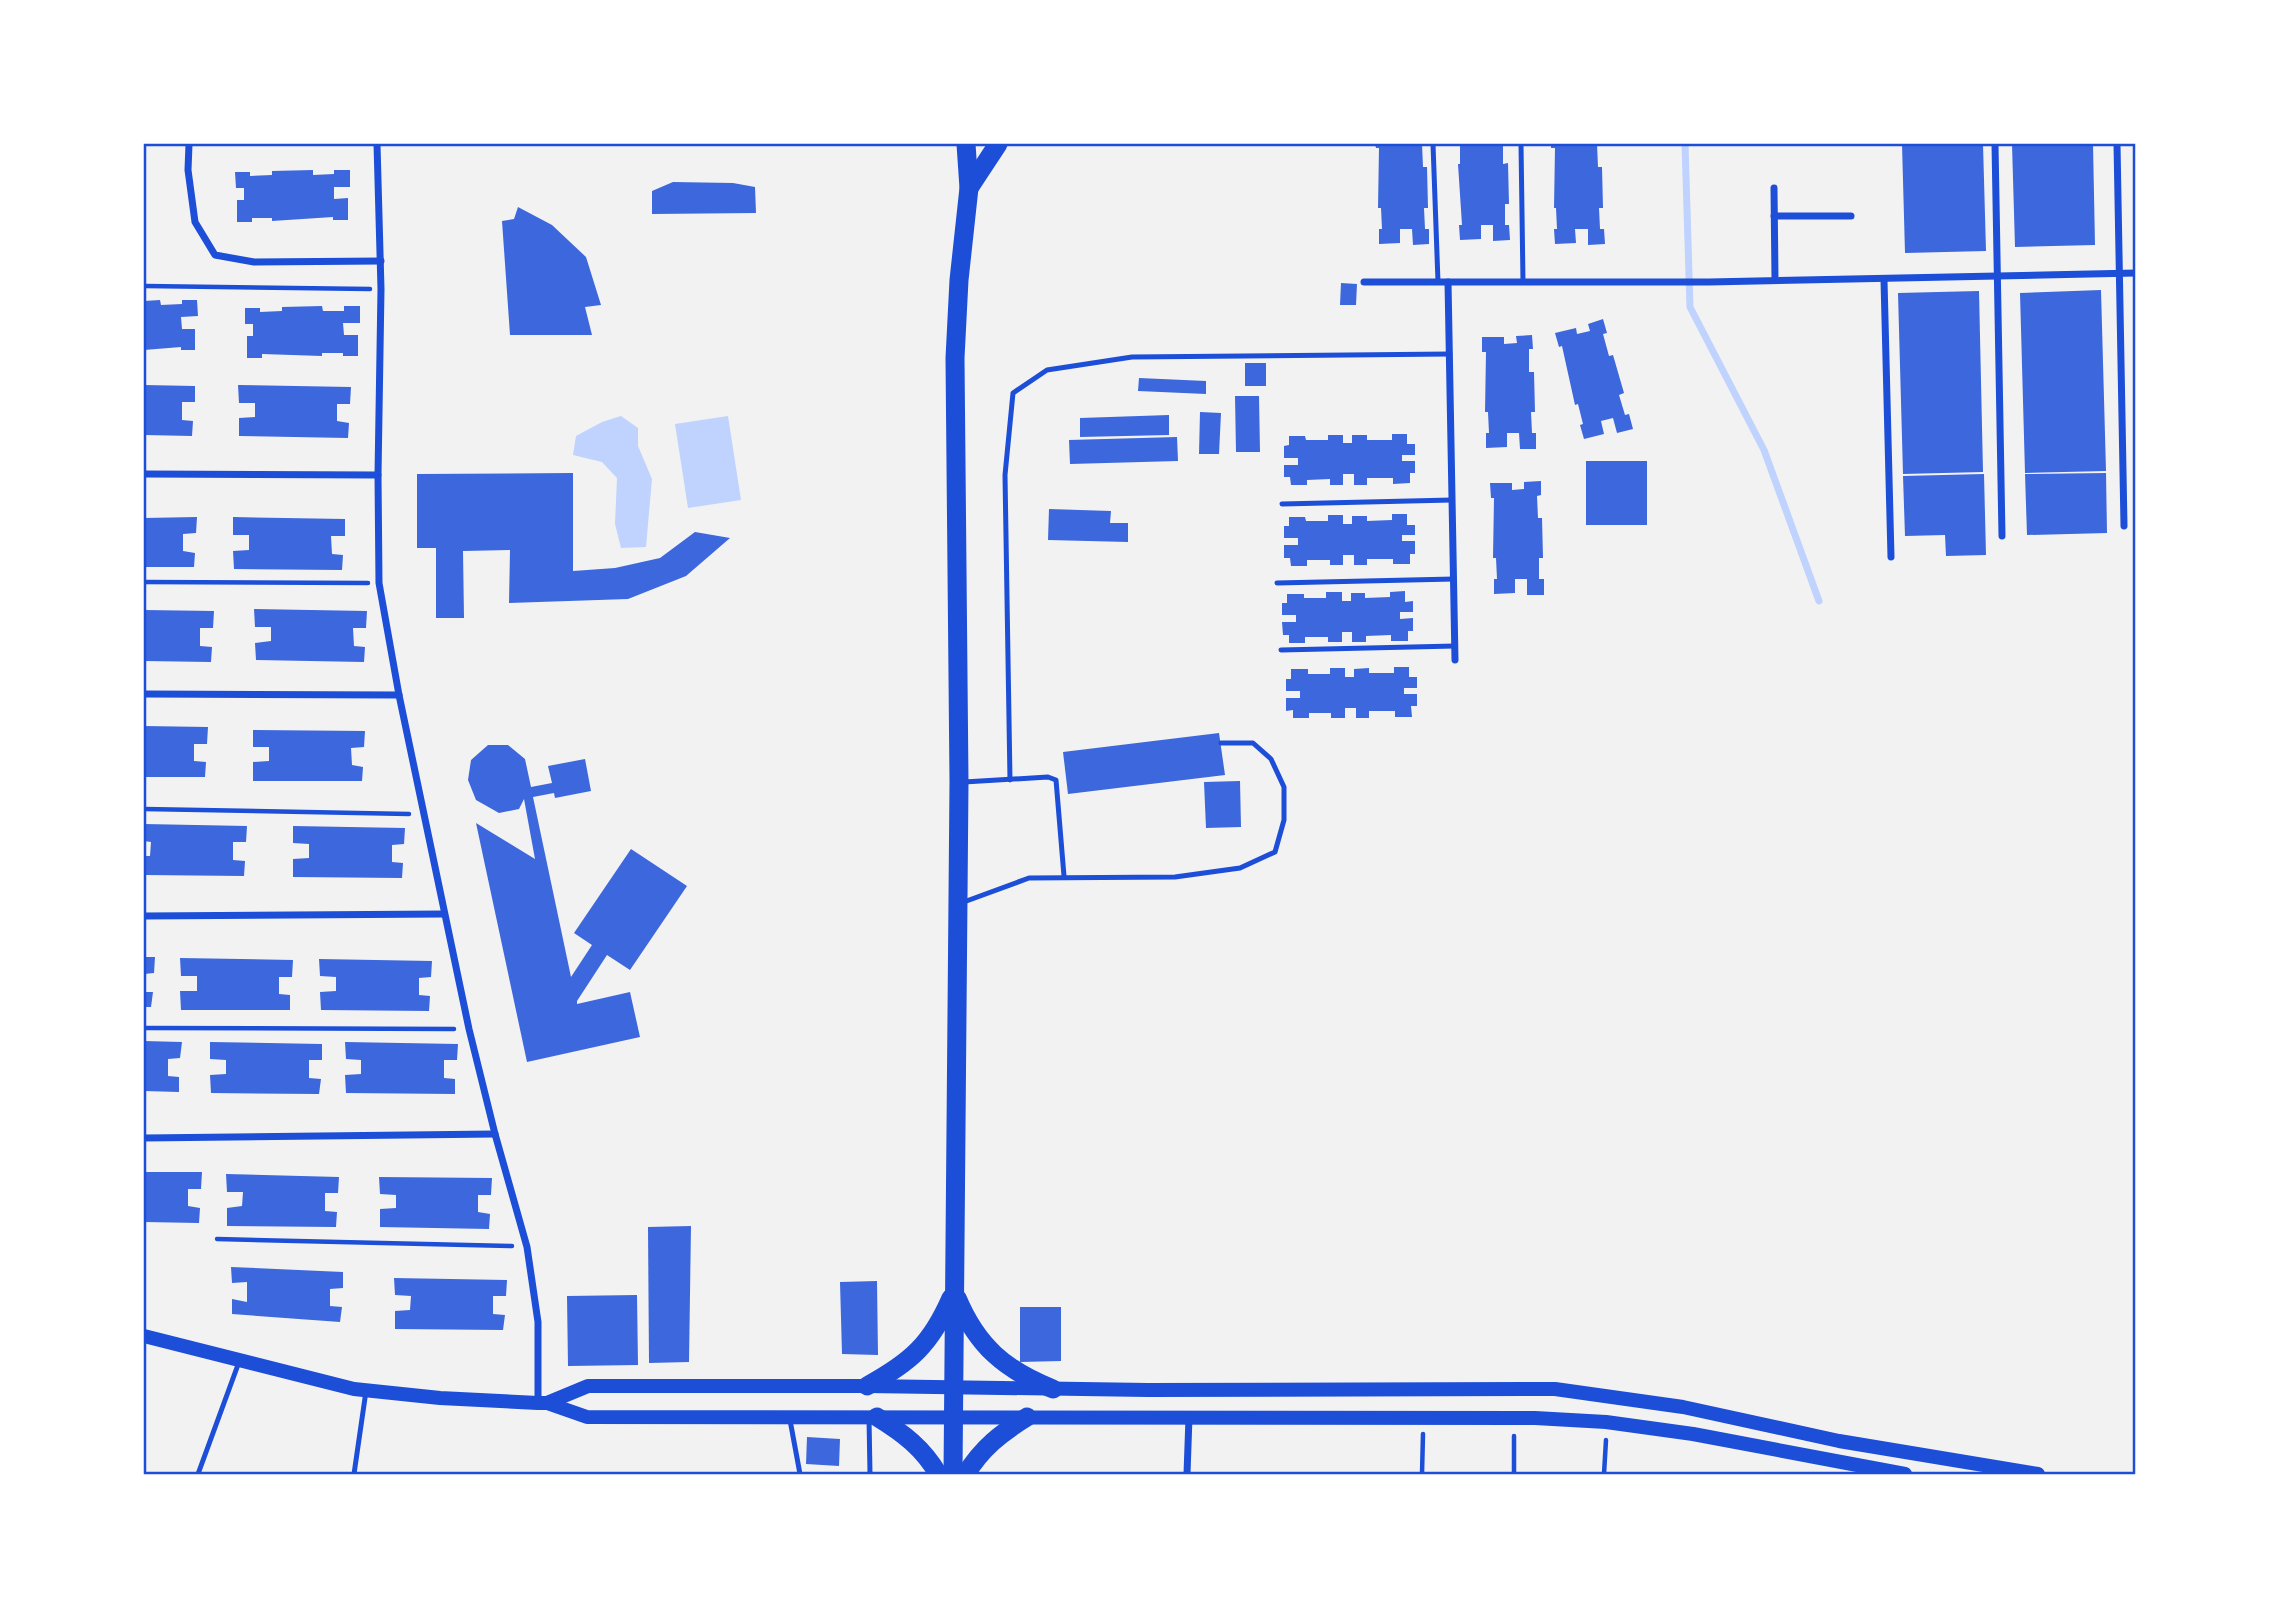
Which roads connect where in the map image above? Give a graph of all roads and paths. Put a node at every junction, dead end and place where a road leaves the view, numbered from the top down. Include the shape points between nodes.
1 (188, 144) edge
2 (377, 144) edge
3 (966, 144) edge
4 (998, 144) edge
5 (1433, 144) edge
6 (1521, 144) edge
7 (1995, 144) edge
8 (2117, 144) edge
9 (968, 188) junction
10 (1774, 188) dead end
11 (1774, 216) junction
12 (1851, 216) dead end
13 (381, 261) junction
14 (2136, 272) edge
15 (2121, 274) junction
16 (1998, 277) junction
17 (1775, 279) junction
18 (1884, 279) junction
19 (1364, 282) dead end
20 (1438, 282) junction
21 (1448, 282) junction
22 (1523, 282) junction
23 (145, 286) dead end
24 (381, 289) junction
25 (1450, 354) junction
26 (144, 474) edge
27 (378, 475) junction
28 (1452, 500) junction
29 (1282, 504) dead end
30 (2124, 526) dead end
31 (2002, 536) dead end
32 (1891, 557) dead end
33 (1454, 579) junction
34 (144, 582) edge
35 (379, 583) junction
36 (1277, 583) dead end
37 (1455, 646) junction
38 (1281, 650) dead end
39 (1455, 660) dead end
40 (144, 694) edge
41 (399, 695) junction
42 (1221, 743) dead end
43 (1010, 780) junction
44 (959, 782) junction
45 (144, 809) edge
46 (424, 814) junction
47 (1063, 876) junction
48 (958, 904) junction
49 (444, 914) junction
50 (144, 916) edge
51 (144, 1028) edge
52 (469, 1029) junction
53 (495, 1134) junction
54 (144, 1138) edge
55 (217, 1239) dead end
56 (527, 1247) junction
57 (954, 1290) junction
58 (144, 1336) edge
59 (239, 1361) junction
60 (867, 1387) junction
61 (953, 1388) junction
62 (366, 1390) junction
63 (1053, 1390) junction
64 (543, 1403) junction
65 (789, 1417) junction
66 (873, 1417) junction
67 (953, 1417) junction
68 (1027, 1417) junction
69 (1189, 1417) junction
70 (1606, 1422) junction
71 (1423, 1433) dead end
72 (1514, 1436) dead end
73 (198, 1475) edge
74 (354, 1475) edge
75 (800, 1475) edge
76 (870, 1475) edge
77 (938, 1475) edge
78 (953, 1475) edge
79 (966, 1475) edge
80 (1187, 1475) edge
81 (1422, 1475) edge
82 (1514, 1475) edge
83 (1604, 1475) edge
84 (1905, 1475) edge
85 (2038, 1475) edge

1 - 13 street via 195,222 215,255 254,262
2 - 13 street
3 - 9 highway
4 - 9 highway
5 - 20 lane
6 - 22 lane
7 - 16 street
8 - 15 street
9 - 44 highway via 955,358
10 - 11 street
11 - 12 street
11 - 17 street
13 - 24 street
14 - 15 street
15 - 16 street
15 - 30 street
16 - 18 street
16 - 31 street
17 - 18 street
17 - 22 street
18 - 32 street
19 - 20 street
20 - 21 street
21 - 22 street
21 - 25 street
23 - 24 path
24 - 27 street
25 - 28 street
25 - 43 lane via 1132,357 1047,370 1013,393 1005,475
26 - 27 street
27 - 35 street
28 - 29 lane
28 - 33 street
33 - 36 lane
33 - 37 street
34 - 35 path
35 - 41 street
37 - 38 lane
37 - 39 street
40 - 41 street
41 - 46 street
42 - 47 lane via 1253,743 1271,759 1284,787 1284,820 1275,852 1240,869 1175,877
43 - 44 lane
43 - 47 lane via 1056,780
44 - 48 highway
45 - 46 path
46 - 49 street
47 - 48 lane via 1029,878
48 - 57 highway
49 - 50 street
49 - 52 street
51 - 52 path
52 - 53 street
53 - 54 street
53 - 56 street
55 - 56 path
56 - 64 street
57 - 60 highway via 941,1321 922,1348
57 - 61 highway
57 - 63 highway via 965,1317 1001,1362
58 - 59 main road
59 - 62 main road
59 - 73 lane
60 - 61 main road
60 - 64 main road via 588,1387
61 - 63 main road
61 - 67 highway
62 - 64 main road
62 - 74 lane
63 - 85 main road via 1555,1389 1683,1407 1839,1441
64 - 65 main road via 587,1418
65 - 66 main road
65 - 75 lane
66 - 67 main road
66 - 76 lane
66 - 77 highway via 905,1434 928,1456
67 - 68 main road
67 - 78 highway
68 - 69 main road
68 - 79 highway via 999,1434
69 - 70 main road
69 - 80 street
70 - 83 path
70 - 84 main road
71 - 81 path
72 - 82 path

